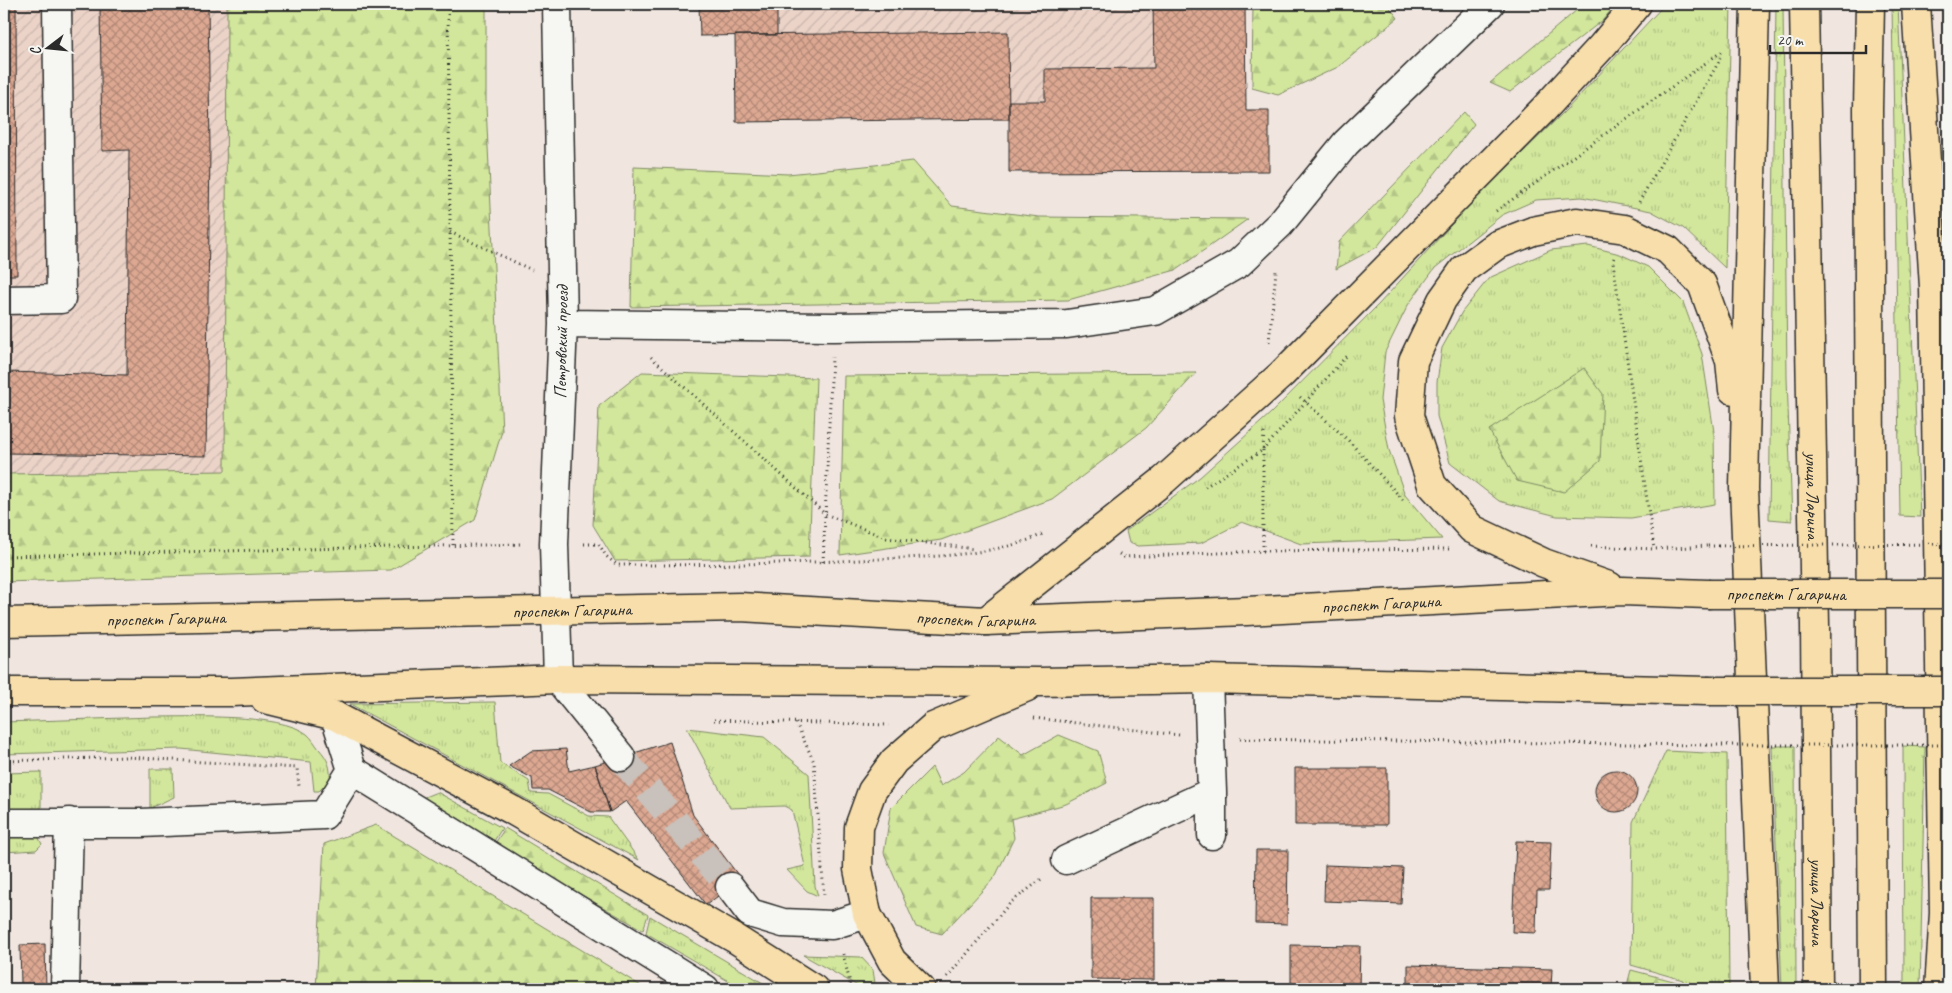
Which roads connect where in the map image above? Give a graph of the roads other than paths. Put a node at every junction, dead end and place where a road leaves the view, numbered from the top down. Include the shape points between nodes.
1 (57, 4) edge
2 (557, 4) edge
3 (1490, 4) edge
4 (1637, 4) edge
5 (1755, 4) edge
6 (1804, 4) edge
7 (1870, 4) edge
8 (1916, 4) edge
9 (1948, 240) edge
10 (1934, 287) junction
11 (4, 300) edge
12 (562, 324) junction
13 (1744, 488) junction
14 (1622, 590) junction
15 (1948, 594) edge
16 (557, 613) junction
17 (986, 621) junction
18 (4, 622) edge
19 (558, 679) junction
20 (1208, 680) junction
21 (1039, 682) junction
22 (1948, 691) edge
23 (4, 692) edge
24 (232, 692) junction
25 (335, 716) junction
26 (621, 757) tunnel mouth
27 (352, 770) junction
28 (1212, 792) junction
29 (69, 822) junction
30 (4, 823) edge
31 (1212, 835) dead end
32 (1066, 860) road end
33 (730, 887) tunnel mouth
34 (750, 913) junction
35 (1944, 913) junction
36 (867, 914) junction
37 (734, 938) junction
38 (1948, 941) edge
39 (932, 986) edge
40 (65, 989) edge
41 (705, 989) edge
42 (814, 989) edge
43 (1765, 989) edge
44 (1818, 989) edge
45 (1873, 989) edge
46 (1939, 989) edge

1 - 11 street via 61,299
2 - 12 street, Петровский проезд
3 - 12 street via 1346,142 1280,224 1239,263 1155,311 1067,324 833,327
4 - 17 main road via 1543,110 1282,374 1164,480
5 - 13 main road
6 - 44 main road, улица Ларина
7 - 45 main road
8 - 10 main road
9 - 10 main road
10 - 35 main road
12 - 16 street, Петровский проезд via 554,544
13 - 14 main road via 1730,361 1702,284 1668,250 1625,229 1577,222 1533,231 1497,245 1464,269 1442,300 1413,361 1409,416 1432,485 1472,529 1544,563
13 - 43 main road
14 - 15 main road, проспект Гагарина, bridge via 1708,594
14 - 17 main road, проспект Гагарина via 1247,611
16 - 17 main road, проспект Гагарина via 740,607
16 - 18 main road, проспект Гагарина
16 - 19 street, Петровский проезд
19 - 21 main road
19 - 24 main road
19 - 26 street
20 - 21 main road
20 - 22 main road, bridge via 1707,691
20 - 28 street
21 - 36 main road via 933,727 894,761 877,783 859,827 858,869
23 - 24 main road
24 - 25 main road
25 - 27 street
25 - 37 main road via 512,810
27 - 29 street via 324,815 141,823
27 - 41 street
28 - 31 street
28 - 32 street
29 - 30 street
29 - 40 street
33 - 34 street
34 - 36 street via 783,923 832,925
34 - 37 street
35 - 38 main road
35 - 46 main road
36 - 39 main road via 892,961
37 - 42 main road

